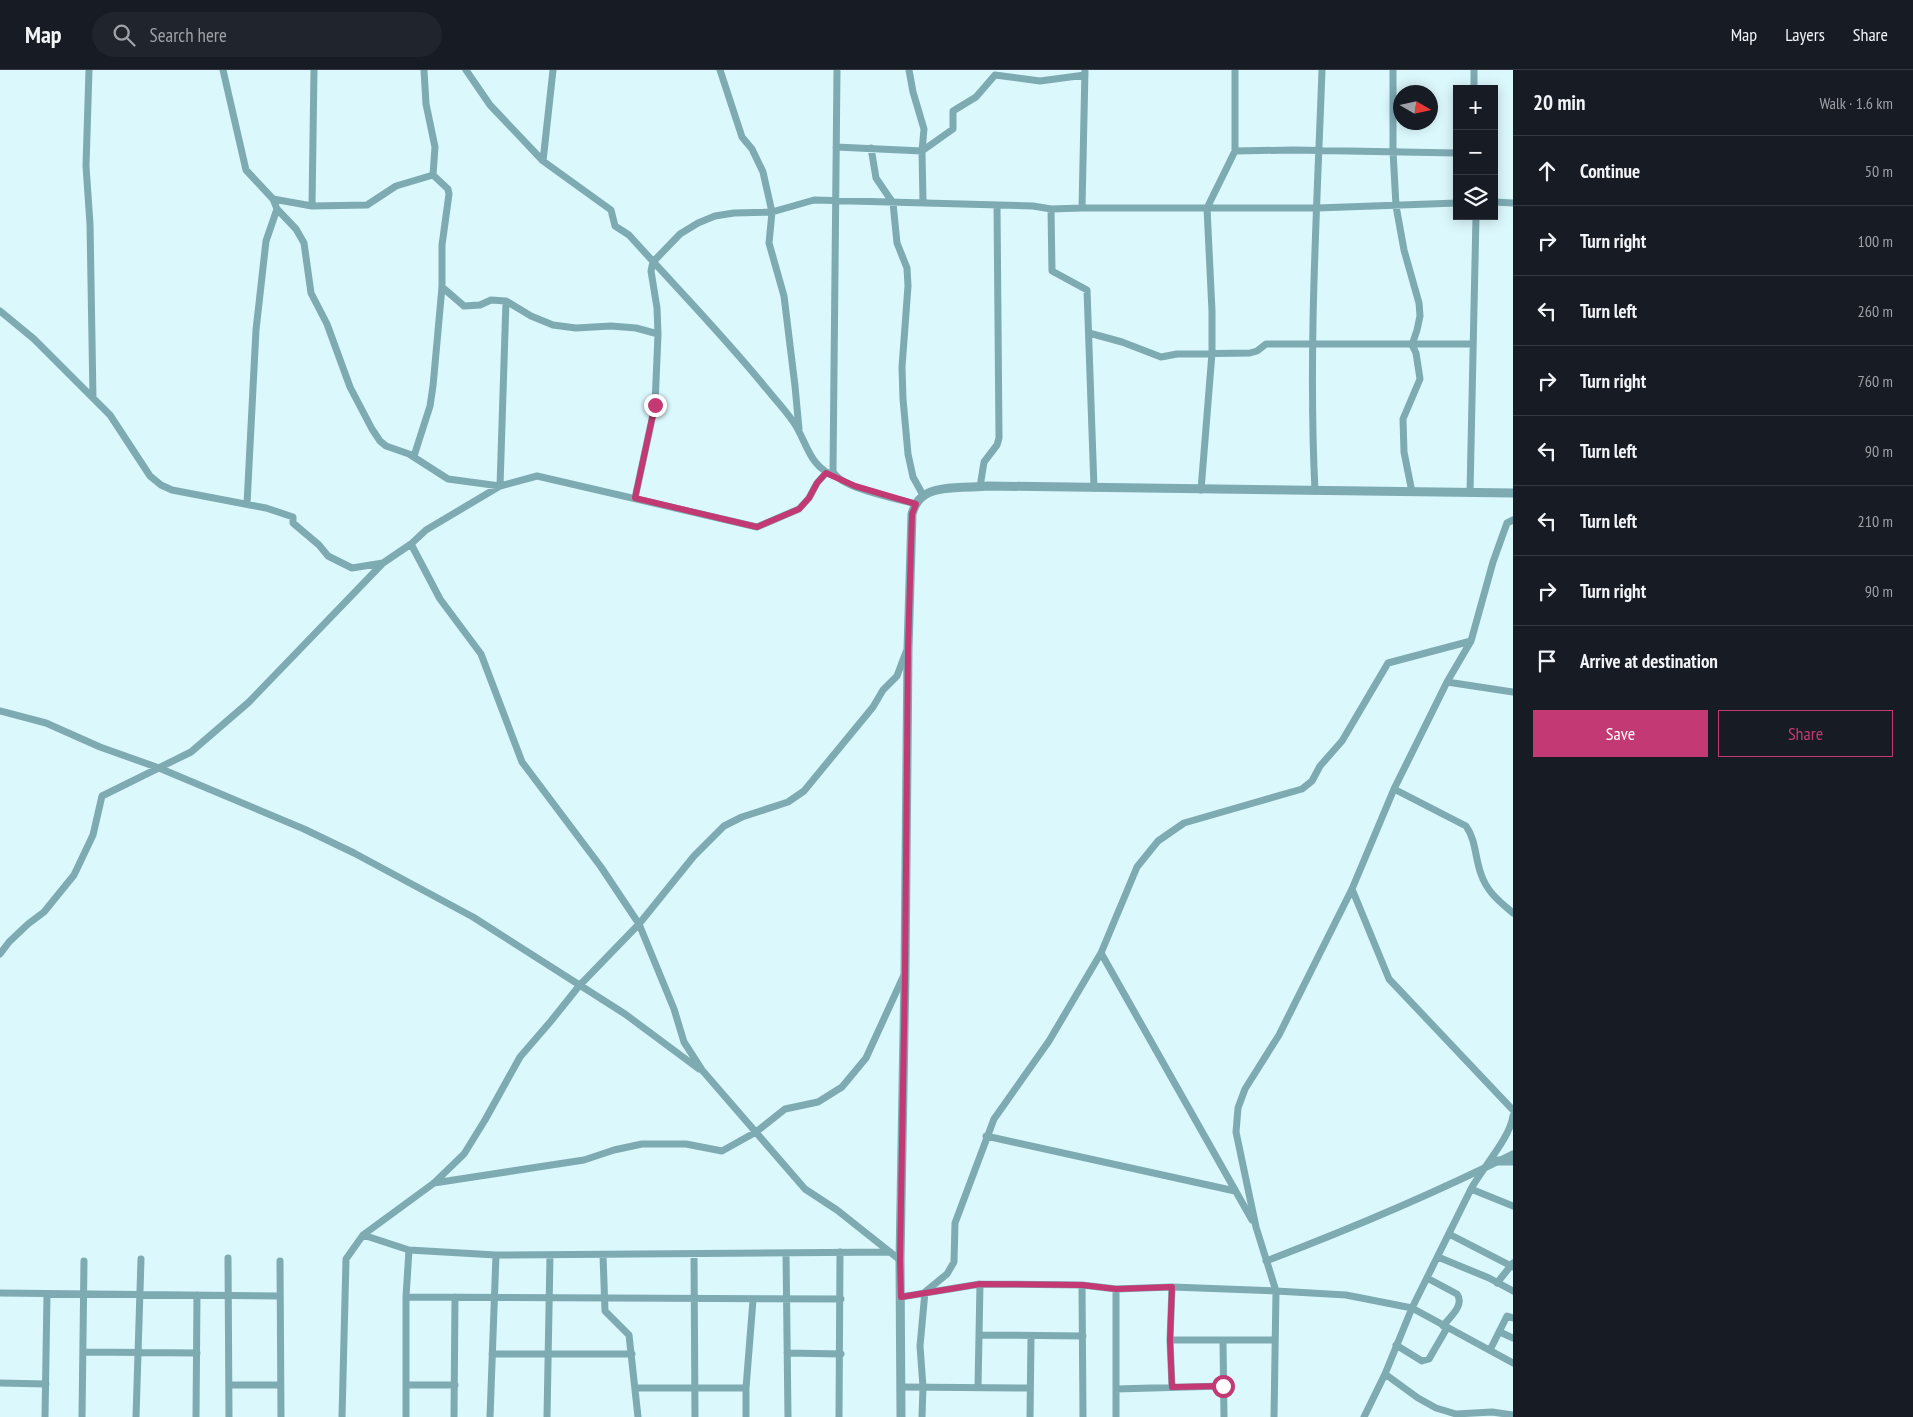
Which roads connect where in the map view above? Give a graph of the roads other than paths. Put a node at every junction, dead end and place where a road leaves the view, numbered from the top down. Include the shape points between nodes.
1 (89, 70) edge
2 (224, 70) edge
3 (314, 70) edge
4 (424, 70) edge
5 (461, 70) edge
6 (466, 70) edge
7 (553, 70) edge
8 (720, 70) edge
9 (838, 70) edge
10 (909, 70) edge
11 (1235, 70) edge
12 (1322, 70) edge
13 (1393, 70) edge
14 (1474, 70) edge
15 (1085, 72) edge
16 (470, 77) junction
17 (1474, 85) edge
18 (836, 147) junction
19 (871, 148) junction
20 (1320, 150) junction
21 (922, 151) junction
22 (1235, 151) junction
23 (1393, 151) junction
24 (1453, 153) edge
25 (543, 161) junction
26 (433, 175) junction
27 (273, 199) junction
28 (836, 200) junction
29 (922, 202) junction
30 (1498, 202) edge
31 (1513, 202) edge
32 (893, 203) junction
33 (1453, 203) edge
34 (997, 205) junction
35 (312, 206) junction
36 (1396, 206) junction
37 (1082, 208) junction
38 (1207, 208) junction
39 (1317, 208) junction
40 (276, 209) junction
41 (1051, 210) junction
42 (772, 212) junction
43 (1476, 220) edge
44 (653, 262) junction
45 (442, 287) junction
46 (506, 301) junction
47 (0, 311) edge
48 (1089, 333) junction
49 (658, 334) junction
50 (1312, 344) junction
51 (1473, 344) junction
52 (1412, 345) junction
53 (1212, 353) junction
54 (93, 398) junction
55 (799, 434) junction
56 (414, 456) junction
57 (826, 473) junction
58 (834, 476) junction
59 (500, 486) junction
60 (980, 487) junction
61 (1094, 488) junction
62 (1201, 490) junction
63 (1315, 491) junction
64 (1412, 492) junction
65 (1470, 492) junction
66 (1513, 493) edge
67 (923, 495) junction
68 (635, 498) junction
69 (247, 504) junction
70 (916, 504) junction
71 (1513, 520) edge
72 (411, 544) junction
73 (383, 563) junction
74 (1471, 641) junction
75 (908, 649) junction
76 (1447, 682) junction
77 (1513, 692) edge
78 (0, 711) edge
79 (160, 768) junction
80 (1394, 789) junction
81 (1352, 889) junction
82 (1513, 913) edge
83 (639, 924) junction
84 (1100, 953) junction
85 (0, 954) edge
86 (905, 973) junction
87 (579, 986) junction
88 (702, 1070) junction
89 (1513, 1110) edge
90 (1513, 1116) edge
91 (756, 1132) junction
92 (986, 1136) junction
93 (1513, 1154) edge
94 (1498, 1161) junction
95 (1513, 1161) edge
96 (1482, 1170) junction
97 (434, 1183) junction
98 (1471, 1189) junction
99 (1235, 1190) junction
100 (1513, 1206) edge
101 (1256, 1227) junction
102 (1450, 1234) junction
103 (363, 1235) junction
104 (409, 1250) junction
105 (840, 1252) junction
106 (890, 1252) junction
107 (786, 1253) junction
108 (694, 1254) junction
109 (496, 1255) junction
110 (550, 1255) junction
111 (603, 1255) junction
112 (1438, 1257) junction
113 (228, 1258) dead end
114 (141, 1259) dead end
115 (900, 1260) junction
116 (84, 1261) dead end
117 (280, 1261) dead end
118 (1266, 1261) junction
119 (1512, 1265) edge
120 (1427, 1278) junction
121 (1497, 1283) junction
122 (980, 1284) junction
123 (1082, 1285) junction
124 (1172, 1287) junction
125 (1116, 1289) junction
126 (1276, 1291) junction
127 (1513, 1291) edge
128 (925, 1292) junction
129 (0, 1293) edge
130 (47, 1294) junction
131 (84, 1294) junction
132 (140, 1295) junction
133 (197, 1295) junction
134 (228, 1295) junction
135 (280, 1296) junction
136 (495, 1296) junction
137 (406, 1297) junction
138 (455, 1297) junction
139 (901, 1297) junction
140 (548, 1298) junction
141 (604, 1298) junction
142 (694, 1299) junction
143 (788, 1299) junction
144 (841, 1299) junction
145 (753, 1300) junction
146 (1412, 1308) junction
147 (1513, 1318) edge
148 (1445, 1327) junction
149 (1500, 1332) junction
150 (980, 1335) junction
151 (1083, 1336) junction
152 (1031, 1337) junction
153 (1513, 1338) edge
154 (1170, 1340) junction
155 (1223, 1340) junction
156 (1274, 1340) junction
157 (1396, 1345) junction
158 (1490, 1350) junction
159 (83, 1352) junction
160 (138, 1352) junction
161 (197, 1353) junction
162 (787, 1353) junction
163 (492, 1354) junction
164 (632, 1354) junction
165 (841, 1354) junction
166 (549, 1355) junction
167 (1513, 1363) edge
168 (1385, 1374) junction
169 (0, 1383) edge
170 (46, 1384) junction
171 (228, 1385) junction
172 (280, 1385) junction
173 (406, 1385) junction
174 (456, 1385) junction
175 (901, 1386) junction
176 (1223, 1386) junction
177 (923, 1387) junction
178 (978, 1387) junction
179 (1172, 1387) junction
180 (635, 1388) junction
181 (694, 1388) junction
182 (746, 1388) junction
183 (1030, 1388) junction
184 (1116, 1389) junction
185 (1491, 1414) edge
186 (1365, 1415) edge
187 (1470, 1415) edge
188 (1513, 1415) edge
189 (45, 1417) edge
190 (82, 1417) edge
191 (136, 1417) edge
192 (196, 1417) edge
193 (229, 1417) edge
194 (281, 1417) edge
195 (342, 1417) edge
196 (406, 1417) edge
197 (454, 1417) edge
198 (490, 1417) edge
199 (547, 1417) edge
200 (638, 1417) edge
201 (695, 1417) edge
202 (746, 1417) edge
203 (788, 1417) edge
204 (839, 1417) edge
205 (901, 1417) edge
206 (922, 1417) edge
207 (1030, 1417) edge
208 (1083, 1417) edge
209 (1116, 1417) edge
210 (1224, 1417) edge
211 (1274, 1417) edge
212 (1374, 1417) edge

1 - 54 street via 86,166
2 - 27 street via 246,170
3 - 35 street
4 - 26 street via 434,146
5 - 16 street
6 - 16 street
7 - 25 street
8 - 42 street via 742,137 763,172
9 - 18 street
10 - 21 street via 912,92 924,129
11 - 22 street
12 - 20 street
13 - 23 street
14 - 17 street
15 - 21 street via 1040,80 995,76 976,97 954,112 953,129
15 - 37 street
16 - 25 street via 490,105
18 - 19 street
18 - 28 street
19 - 21 street
19 - 32 street via 876,178
20 - 22 street
20 - 23 street
20 - 39 street
21 - 29 street
22 - 38 street
23 - 24 street
23 - 36 street
25 - 44 street via 611,210 616,226 629,235
26 - 35 street via 396,186 367,205
26 - 45 street via 449,194 441,258
27 - 35 street
27 - 40 street
28 - 32 street
28 - 42 street via 814,200
28 - 58 street
29 - 32 street
29 - 34 street
30 - 31 street
32 - 67 street via 897,243 908,277 902,367 908,454 913,477
33 - 36 street
34 - 41 street
34 - 60 street via 999,438 984,462
36 - 39 street
36 - 52 street via 1419,303 1418,330
37 - 38 street
37 - 41 street
38 - 39 street
38 - 53 street
39 - 50 street
40 - 56 street via 304,243 311,293 328,324 350,387 372,429 386,446
40 - 69 street via 266,241 256,330
41 - 48 street via 1052,271 1087,290
42 - 44 street via 734,212 698,223 680,234
42 - 55 street via 769,243 784,296
43 - 51 street
44 - 49 street via 651,270
44 - 55 street via 736,352 794,422
45 - 46 street via 464,306 480,306 491,300
45 - 56 street via 430,406
46 - 49 street via 553,325 636,328
46 - 59 street
47 - 54 street via 34,339
48 - 53 street via 1161,357
48 - 61 street
49 - 68 street via 655,405
50 - 52 street
50 - 53 street via 1266,344 1250,353
50 - 63 street
51 - 52 street
51 - 65 street
52 - 64 street via 1420,378 1403,420 1404,452
53 - 62 street
54 - 69 street via 113,418 150,476 161,485 172,490
55 - 57 street via 808,453
56 - 59 street via 444,478
57 - 58 street
57 - 68 street via 799,509 757,527
58 - 70 street via 855,486
59 - 68 street via 537,476
59 - 72 street via 426,530
60 - 61 street
60 - 67 street via 936,490
61 - 62 street
62 - 63 street
63 - 64 street
64 - 65 street
65 - 66 street
67 - 70 street
69 - 73 street via 293,517 293,523 328,556 352,568
70 - 75 street via 912,514
71 - 74 street via 1507,523 1493,562
72 - 73 street
72 - 83 street via 440,599 481,654 522,762 601,867
73 - 79 street via 249,702 191,752
74 - 76 street
74 - 84 street via 1388,662 1342,741 1320,766 1312,781 1302,789 1184,823 1158,841 1137,867
75 - 83 street via 897,676 804,790 788,802 724,826 694,856
75 - 86 street
76 - 77 street
76 - 80 street
78 - 79 street via 46,724
79 - 85 street via 102,796 93,835 74,875 44,912
79 - 87 street via 354,853 473,916
80 - 81 street
80 - 82 street via 1466,826 1472,834 1480,874 1490,894
81 - 89 street via 1389,979
81 - 101 street via 1279,1035 1245,1089 1238,1108 1236,1132
83 - 87 street
83 - 88 street via 684,1042
84 - 92 street via 1049,1041 994,1119
84 - 99 street
86 - 91 street via 866,1058 842,1087 818,1102 785,1109
86 - 115 street
87 - 88 street via 625,1014
87 - 97 street via 520,1057 464,1154
88 - 91 street
90 - 96 street via 1504,1140
91 - 97 street via 722,1151 686,1144 642,1144 584,1160
91 - 106 street via 805,1189 838,1210
92 - 99 street
92 - 128 street via 955,1223 954,1262 947,1274
93 - 94 street
94 - 95 street
94 - 96 street
96 - 98 street
96 - 118 street
97 - 103 street
98 - 100 street
98 - 102 street
99 - 101 street
101 - 118 street
102 - 112 street
102 - 119 street
103 - 104 street
103 - 195 street via 346,1259
104 - 109 street
104 - 137 street
105 - 106 street
105 - 107 street
105 - 144 street
106 - 115 street
107 - 108 street
107 - 143 street
108 - 111 street
108 - 142 street
109 - 110 street
109 - 136 street
110 - 111 street
110 - 140 street
111 - 141 street
112 - 120 street
112 - 121 street
113 - 134 street
114 - 132 street
115 - 139 street
116 - 131 street
117 - 135 street
118 - 126 street
119 - 121 street
120 - 146 street
120 - 148 street via 1460,1297 1457,1309
121 - 127 street
122 - 123 street
122 - 128 street
122 - 150 street
123 - 125 street
123 - 151 street
124 - 125 street
124 - 126 street
124 - 154 street
125 - 184 street
126 - 146 street via 1346,1295
126 - 156 street
128 - 139 street
128 - 177 street via 920,1346
129 - 130 street
130 - 131 street
130 - 170 street
131 - 132 street
131 - 159 street
132 - 133 street
132 - 160 street
133 - 134 street
133 - 161 street
134 - 135 street
134 - 171 street
135 - 172 street
136 - 138 street
136 - 140 street
136 - 163 street
137 - 138 street
137 - 173 street
138 - 174 street
139 - 175 street
140 - 141 street
140 - 166 street
141 - 142 street
141 - 164 street via 604,1311 629,1335
142 - 145 street
142 - 181 street
143 - 144 street
143 - 145 street
143 - 162 street
144 - 165 street
145 - 182 street
146 - 148 street
146 - 157 street
147 - 149 street via 1507,1316
148 - 157 street via 1426,1361
148 - 158 street
149 - 153 street
149 - 158 street
150 - 152 street
150 - 178 street
151 - 152 street
151 - 208 street
152 - 183 street
154 - 155 street
154 - 179 street
155 - 156 street
155 - 176 street
156 - 211 street
157 - 168 street
158 - 167 street
159 - 160 street
159 - 190 street
160 - 161 street
160 - 191 street
161 - 192 street
162 - 165 street
162 - 203 street
163 - 166 street
163 - 198 street
164 - 166 street
164 - 180 street
165 - 204 street
166 - 199 street
168 - 186 street
168 - 187 street via 1436,1408
169 - 170 street
170 - 189 street
171 - 172 street
171 - 193 street
172 - 194 street
173 - 174 street
173 - 196 street
174 - 197 street
175 - 177 street
175 - 205 street
176 - 179 street
176 - 210 street
177 - 178 street
177 - 206 street
178 - 183 street
179 - 184 street
180 - 181 street
180 - 200 street
181 - 182 street
181 - 201 street
182 - 202 street
183 - 207 street
184 - 209 street
185 - 187 street
185 - 188 street
186 - 212 street

